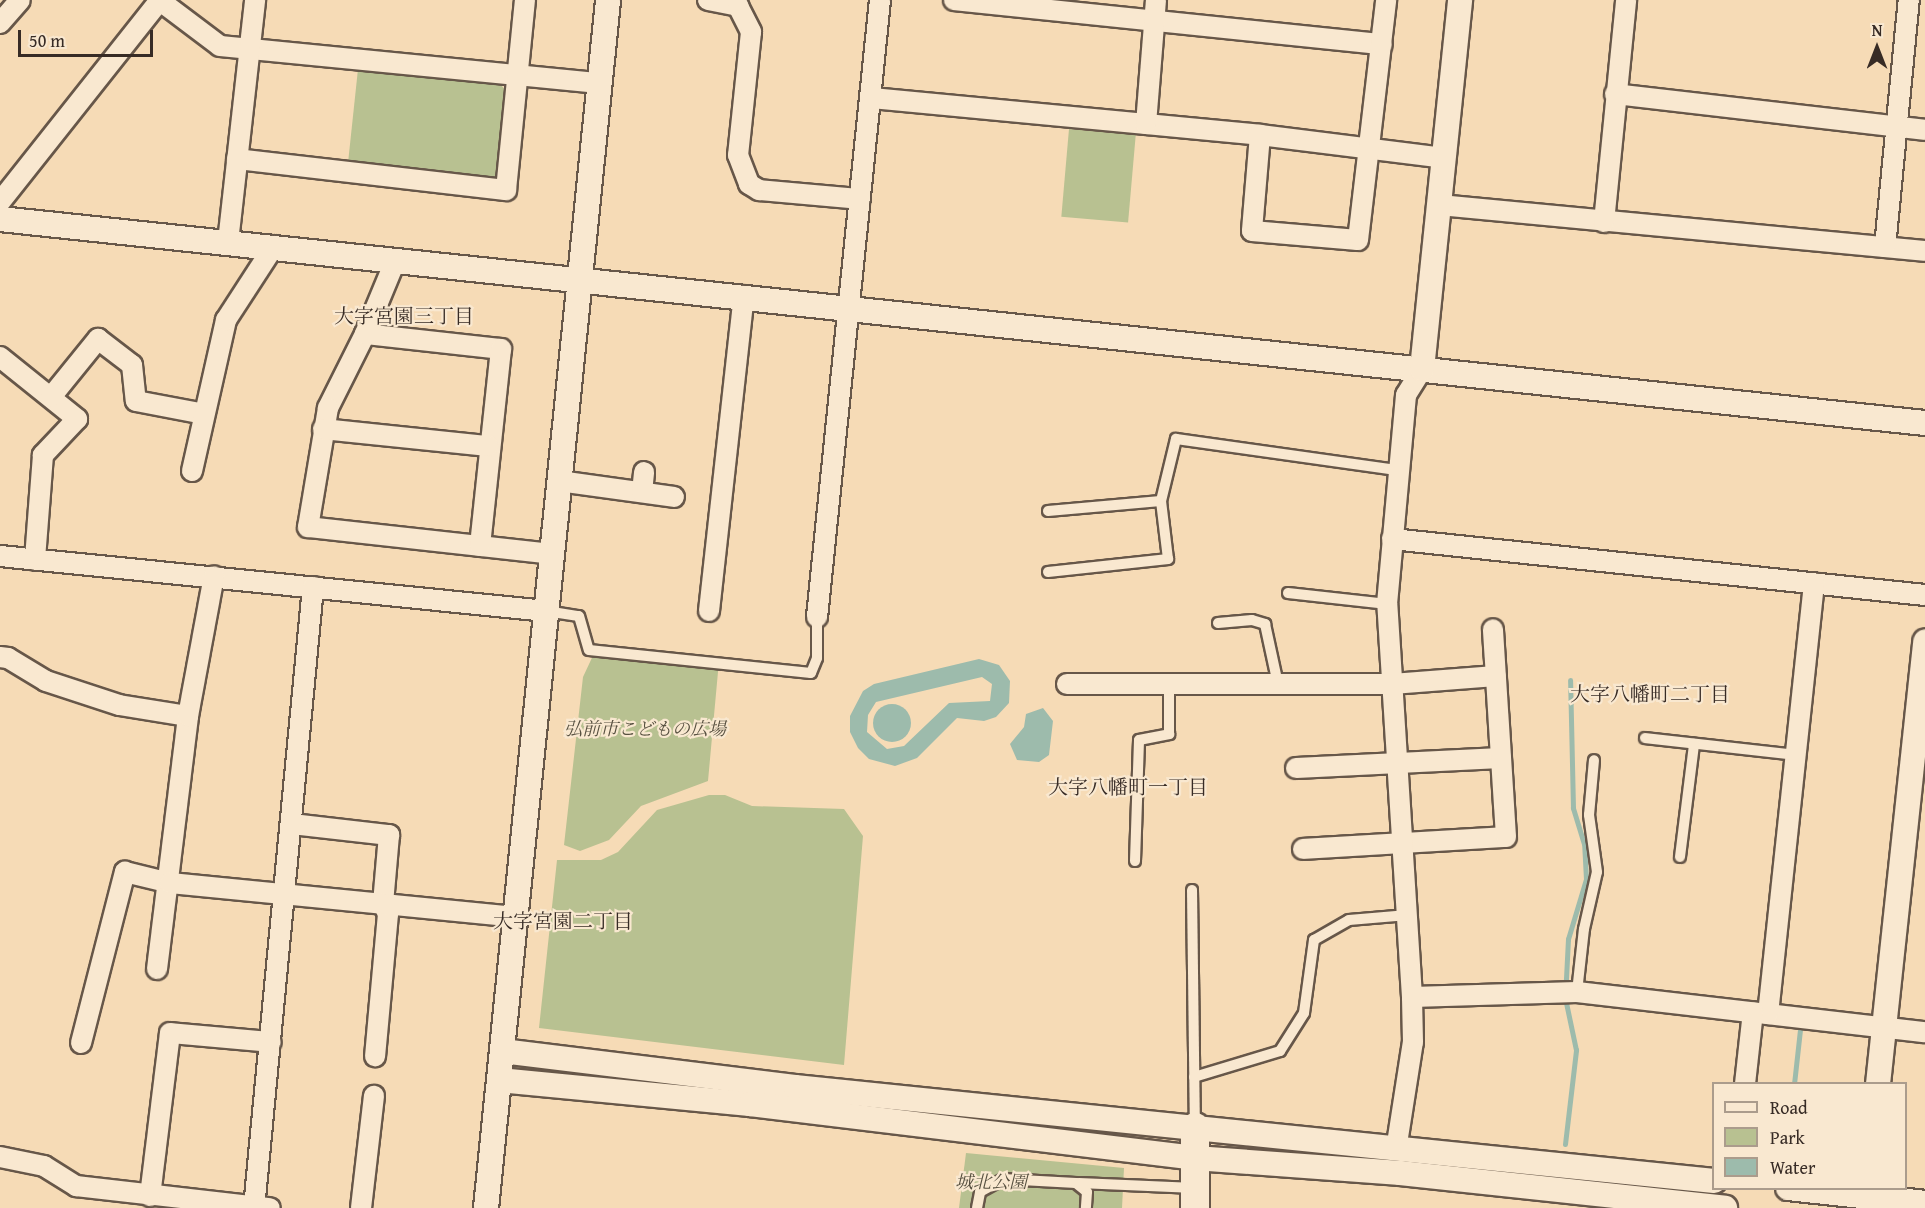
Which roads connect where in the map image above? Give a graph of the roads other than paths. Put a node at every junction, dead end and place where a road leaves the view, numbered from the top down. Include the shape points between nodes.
1 (20, 0) edge
2 (160, 0) edge
3 (255, 0) edge
4 (519, 0) edge
5 (525, 0) edge
6 (608, 0) edge
7 (708, 0) edge
8 (880, 0) edge
9 (954, 0) edge
10 (1156, 0) edge
11 (1386, 0) edge
12 (1460, 0) edge
13 (1626, 0) edge
14 (1912, 0) edge
15 (1925, 1) edge
16 (1154, 22) junction
17 (0, 23) edge
18 (1382, 44) junction
19 (249, 49) junction
20 (517, 76) junction
21 (599, 83) junction
22 (1616, 94) junction
23 (871, 98) junction
24 (1146, 124) junction
25 (1898, 127) junction
26 (1925, 130) edge
27 (1260, 135) junction
28 (1371, 148) junction
29 (1444, 158) junction
30 (237, 159) junction
31 (861, 200) junction
32 (0, 202) edge
33 (1439, 205) junction
34 (0, 219) edge
35 (1605, 222) junction
36 (228, 242) junction
37 (273, 246) junction
38 (1885, 247) junction
39 (1925, 251) edge
40 (396, 259) junction
41 (579, 279) junction
42 (744, 297) junction
43 (850, 308) junction
44 (365, 334) junction
45 (2, 363) edge
46 (1422, 369) junction
47 (51, 398) junction
48 (204, 414) junction
49 (1925, 423) edge
50 (323, 429) junction
51 (488, 446) junction
52 (1397, 470) junction
53 (192, 471) dead end
54 (644, 472) dead end
55 (559, 481) junction
56 (642, 492) junction
57 (674, 496) dead end
58 (1161, 501) junction
59 (1048, 511) dead end
60 (1392, 539) junction
61 (480, 546) junction
62 (551, 554) junction
63 (0, 556) edge
64 (35, 560) junction
65 (1048, 572) dead end
66 (214, 576) junction
67 (1814, 583) junction
68 (313, 587) junction
69 (1288, 593) dead end
70 (1925, 596) edge
71 (1387, 603) junction
72 (546, 611) junction
73 (709, 611) dead end
74 (817, 617) joint
75 (1218, 623) dead end
76 (1492, 629) dead end
77 (1925, 641) edge
78 (0, 657) edge
79 (1496, 676) junction
80 (1067, 684) dead end
81 (1169, 684) junction
82 (1278, 684) junction
83 (1392, 684) junction
84 (188, 716) junction
85 (1645, 738) dead end
86 (1920, 743) edge
87 (1694, 744) junction
88 (1796, 755) junction
89 (1501, 758) junction
90 (1594, 760) dead end
91 (1397, 763) junction
92 (1296, 768) dead end
93 (292, 824) junction
94 (1402, 843) junction
95 (1303, 849) dead end
96 (1680, 857) dead end
97 (1135, 861) dead end
98 (170, 883) junction
99 (1191, 890) dead end
100 (286, 895) junction
101 (383, 904) junction
102 (1408, 915) junction
103 (515, 917) junction
104 (158, 969) dead end
105 (1576, 992) junction
106 (1412, 997) junction
107 (1760, 1013) junction
108 (1884, 1028) junction
109 (1925, 1032) edge
110 (271, 1042) junction
111 (81, 1043) dead end
112 (502, 1051) junction
113 (375, 1056) dead end
114 (1194, 1077) junction
115 (499, 1080) junction
116 (1745, 1082) edge
117 (1878, 1082) edge
118 (374, 1096) dead end
119 (1195, 1127) junction
120 (1396, 1150) junction
121 (0, 1156) edge
122 (1195, 1158) junction
123 (1712, 1181) edge
124 (1076, 1183) junction
125 (1804, 1190) edge
126 (150, 1196) junction
127 (1195, 1198) edge
128 (1866, 1198) edge
129 (1925, 1203) edge
130 (259, 1207) edge
131 (361, 1208) edge
132 (486, 1208) edge
133 (977, 1208) edge
134 (1086, 1208) edge
135 (1725, 1208) edge

1 - 17 street
2 - 19 street via 220,46
2 - 32 street
3 - 19 street
4 - 5 street
5 - 20 street
6 - 21 street
7 - 31 street via 738,6 751,32 738,155 748,184 759,190
8 - 23 street
9 - 16 street
10 - 16 street
11 - 18 street
12 - 29 street
13 - 22 street
14 - 15 street
14 - 25 street
16 - 18 street
16 - 24 street
18 - 28 street
19 - 20 street
19 - 30 street
20 - 21 street
20 - 30 street via 506,190
21 - 41 street
22 - 25 street
22 - 35 street
23 - 24 street
23 - 31 street
24 - 27 street
25 - 26 street
25 - 38 street
27 - 28 street
27 - 28 street via 1252,231 1358,240
28 - 29 street
29 - 33 street
30 - 36 street
31 - 43 street
33 - 35 street
33 - 46 street
34 - 36 street
35 - 38 street
36 - 37 street
37 - 40 street
37 - 48 street via 226,320
38 - 39 street
40 - 41 street
40 - 44 street
41 - 42 street
41 - 55 street
42 - 43 street
42 - 73 street
43 - 46 street
43 - 74 street
44 - 50 street via 328,408
44 - 51 street via 501,349
45 - 47 street
46 - 49 street
46 - 52 street via 1406,395
47 - 48 street via 98,339 132,365 136,401
47 - 64 street via 77,419 43,454
48 - 53 street
50 - 51 street
50 - 61 street via 308,527
51 - 61 street
52 - 58 lane via 1176,440
52 - 60 street
54 - 56 street
55 - 56 street
55 - 62 street
56 - 57 street
58 - 59 lane
58 - 65 lane via 1168,559
60 - 67 street
60 - 71 street
61 - 62 street
62 - 72 street
63 - 64 street
64 - 66 street
66 - 68 street
66 - 84 street
67 - 70 street
67 - 88 street
68 - 72 street
68 - 93 street
69 - 71 lane
71 - 83 street
72 - 74 lane via 579,616 590,650 811,673 817,658
72 - 103 street
75 - 82 lane via 1252,620 1264,624
76 - 79 street
77 - 86 street
78 - 84 street via 46,681 118,705
79 - 83 street
79 - 89 street
80 - 81 street
81 - 82 street
81 - 97 lane via 1169,734 1139,740
82 - 83 street
83 - 91 street
84 - 98 street
85 - 87 lane
86 - 108 street
87 - 88 lane
87 - 96 lane
88 - 107 street
89 - 91 street
89 - 94 street via 1506,837
90 - 105 lane via 1589,815 1597,872
91 - 92 street
91 - 94 street
93 - 100 street
93 - 101 street via 389,835
94 - 95 street
94 - 102 street
98 - 100 street
98 - 104 street
98 - 111 street via 125,872
99 - 114 lane
100 - 101 street
100 - 110 street
101 - 103 street
101 - 113 street via 388,914
102 - 106 street
102 - 114 lane via 1348,920 1314,940 1304,1013 1280,1052
103 - 112 street
105 - 106 street
105 - 107 street
106 - 120 street via 1413,1042
107 - 108 street
107 - 116 street
108 - 109 street
108 - 117 street
110 - 126 street via 170,1033
110 - 130 street
112 - 115 street
112 - 119 street via 795,1087
114 - 119 lane
115 - 122 street via 890,1120
115 - 132 street
118 - 131 street
119 - 120 street
119 - 122 main road
120 - 123 street
121 - 126 street via 44,1166 76,1186
122 - 127 main road
122 - 135 street via 1400,1173
124 - 127 lane
124 - 133 lane via 998,1180 980,1192
124 - 134 lane via 1087,1192
125 - 128 street
126 - 130 street
128 - 129 street

